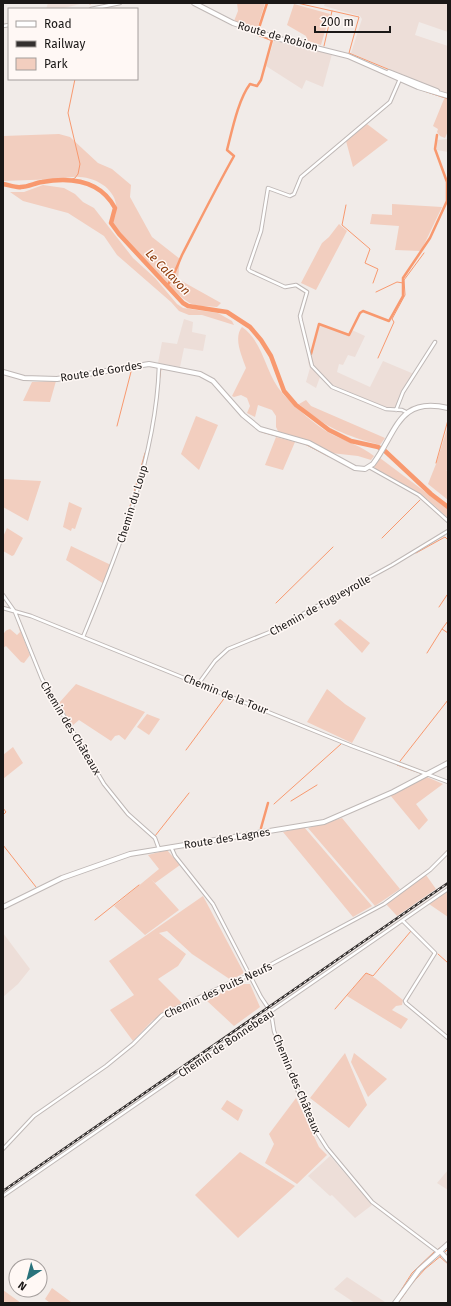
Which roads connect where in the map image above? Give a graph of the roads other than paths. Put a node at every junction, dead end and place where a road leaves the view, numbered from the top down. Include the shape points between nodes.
1 (120, 3) edge
2 (194, 3) edge
3 (96, 8) edge
4 (364, 63) junction
5 (400, 79) junction
6 (412, 81) junction
7 (448, 96) edge
8 (435, 342) dead end
9 (159, 365) junction
10 (3, 372) edge
11 (448, 408) edge
12 (396, 410) junction
13 (406, 412) junction
14 (369, 467) junction
15 (448, 521) edge
16 (448, 531) edge
17 (3, 595) edge
18 (3, 608) edge
19 (15, 612) junction
20 (83, 637) junction
21 (199, 683) junction
22 (448, 763) edge
23 (428, 774) junction
24 (448, 782) edge
25 (171, 846) junction
26 (159, 849) junction
27 (448, 852) edge
28 (448, 889) edge
29 (3, 907) edge
30 (403, 920) junction
31 (250, 975) junction
32 (271, 1012) junction
33 (448, 1038) edge
34 (3, 1148) edge
35 (3, 1196) edge
36 (448, 1244) edge
37 (439, 1251) junction
38 (448, 1260) edge
39 (395, 1303) edge

1 - 3 street
2 - 4 street, Route de Robion via 233,23
4 - 5 street, Route de Robion
4 - 6 street, Route de Robion
5 - 6 street
5 - 7 street, Route de Robion
5 - 12 street via 390,102 301,177 294,194 290,196 268,188 261,231 248,269 279,285 289,288 296,285 307,292 300,316 312,366 332,387 386,409
6 - 7 street, Route de Robion
8 - 12 street via 403,392
9 - 10 street, Route de Gordes via 142,364 57,378 24,378
9 - 14 street, Route de Gordes via 206,376 224,392 243,415 264,431 309,443 355,468
9 - 20 street, Chemin du Loup via 154,422 143,467 120,545
11 - 13 street via 427,405
12 - 13 street
13 - 14 street
14 - 15 street via 419,495
16 - 21 street, Chemin de Fugueyrolle via 270,632 228,649 214,660
17 - 19 street, Chemin des Châteaux
18 - 19 street, Chemin de la Tour
19 - 20 street, Chemin de la Tour
19 - 26 street, Chemin des Châteaux via 42,679 96,769 120,805 155,838
20 - 21 street, Chemin de la Tour
21 - 23 street, Chemin de la Tour via 357,748
22 - 23 street, Route des Lagnes
23 - 24 street, Chemin de la Tour
23 - 25 street, Route des Lagnes via 324,822
25 - 26 street, Route des Lagnes
25 - 31 street, Chemin des Châteaux via 175,856 213,904
26 - 29 street, Route des Lagnes via 130,854 93,866 39,888
27 - 31 street, Chemin des Puits Neufs via 430,870 384,904
28 - 30 street, Chemin de Bonnebeau
30 - 32 street, Chemin de Bonnebeau
30 - 33 street via 435,953 405,1001 406,1004
31 - 32 street, Chemin des Châteaux
31 - 34 street, Chemin des Puits Neufs via 162,1015 124,1052 34,1116
32 - 35 street, Chemin de Bonnebeau
32 - 37 street, Chemin des Châteaux via 274,1031 284,1058 313,1126 327,1148 372,1202
36 - 37 street
37 - 38 street, Chemin des Châteaux
37 - 39 street via 414,1276

